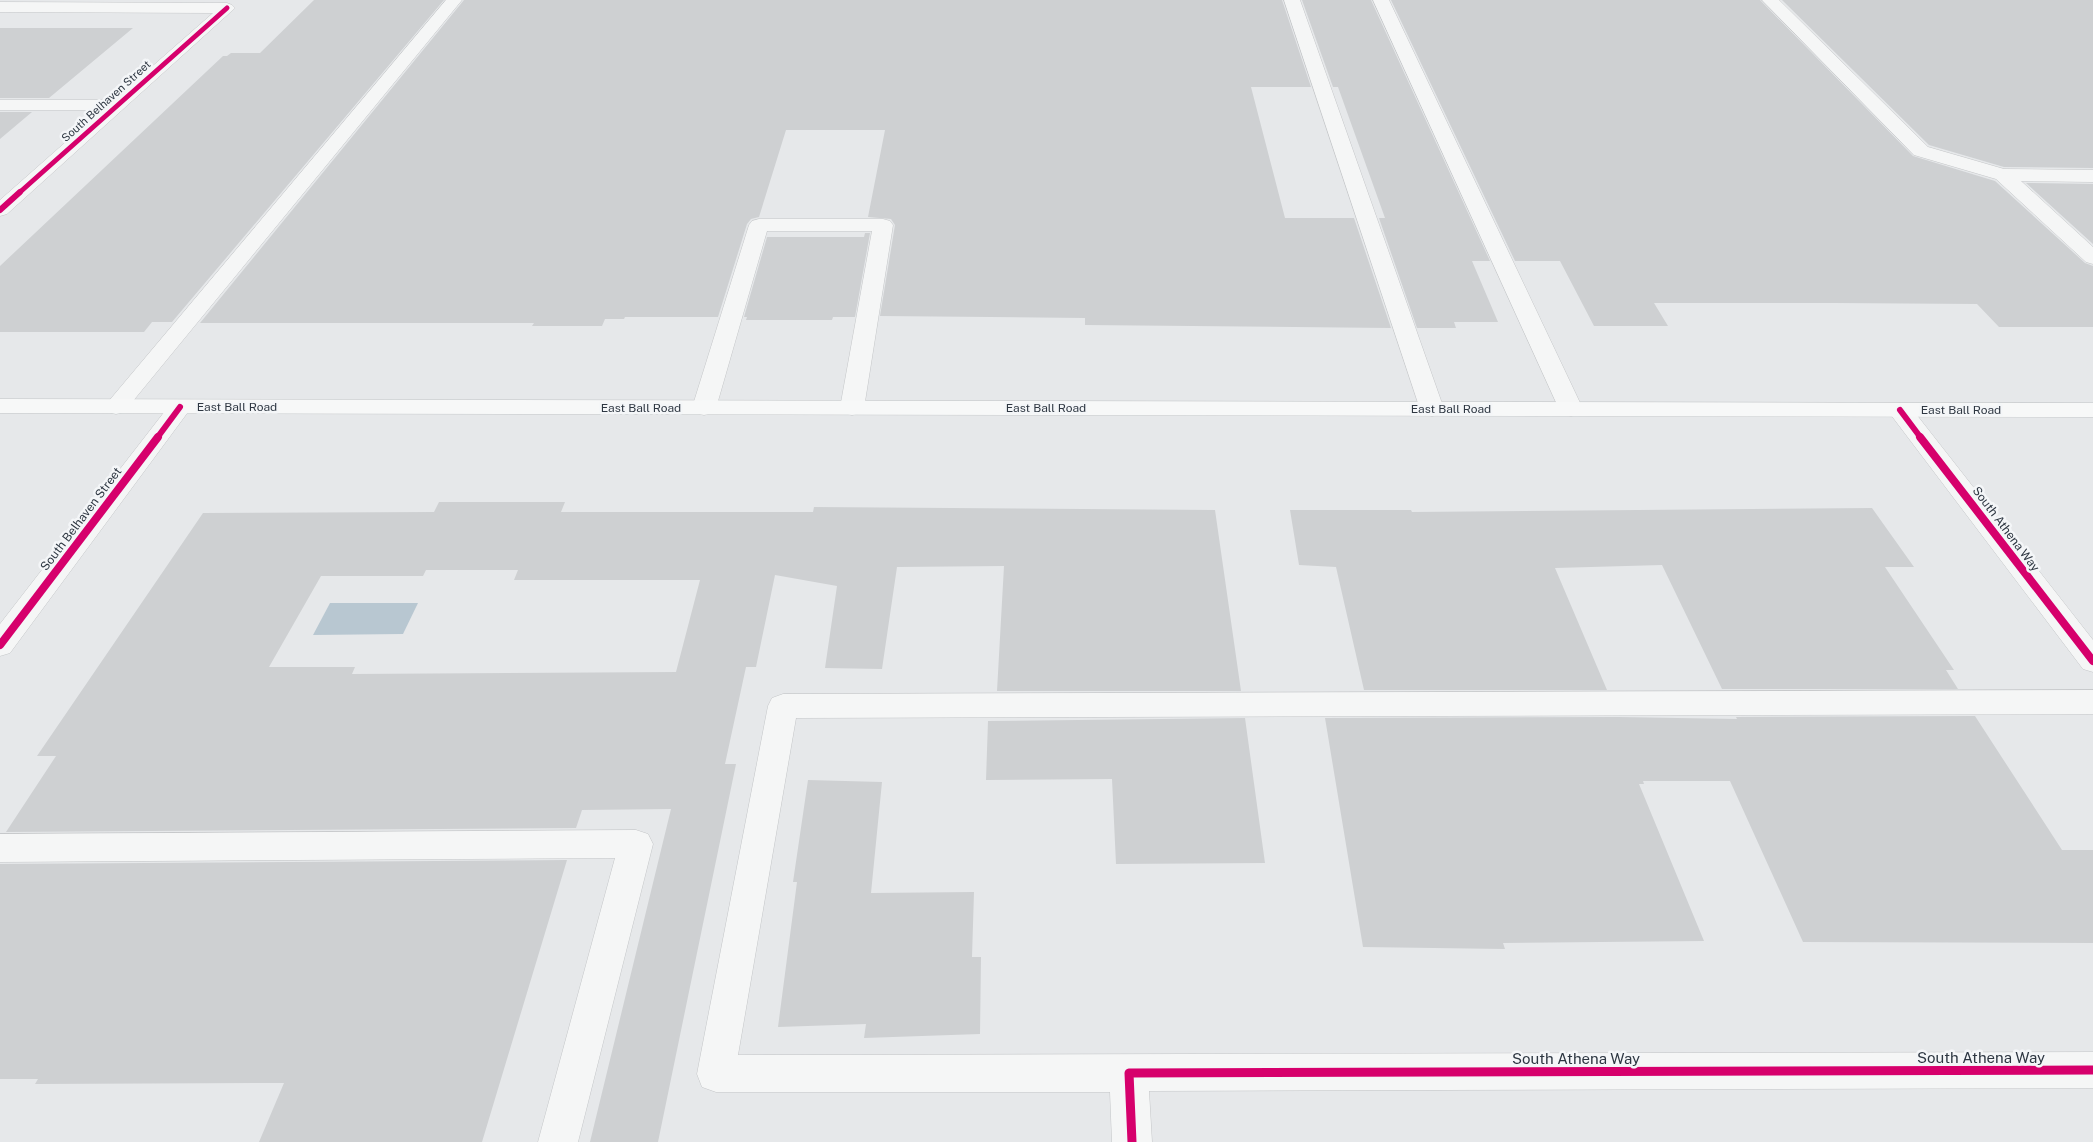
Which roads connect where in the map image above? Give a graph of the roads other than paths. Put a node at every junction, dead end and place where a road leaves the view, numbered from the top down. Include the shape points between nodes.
1 (454, 0) edge
2 (1292, 0) edge
3 (1380, 0) edge
4 (1770, 0) edge
5 (0, 7) edge
6 (0, 104) edge
7 (118, 104) junction
8 (2004, 175) junction
9 (2093, 176) edge
10 (0, 210) edge
11 (2093, 258) edge
12 (0, 406) edge
13 (116, 407) junction
14 (180, 407) junction
15 (704, 408) junction
16 (852, 408) junction
17 (1432, 409) junction
18 (1572, 409) junction
19 (1900, 410) junction
20 (2093, 410) edge
21 (0, 645) edge
22 (2093, 662) edge
23 (2093, 702) edge
24 (0, 848) edge
25 (2093, 1070) edge
26 (1129, 1073) junction
27 (558, 1142) edge
28 (1132, 1142) edge

1 - 13 street
2 - 17 street
3 - 18 street
4 - 8 street via 1921,150
5 - 7 street, South Belhaven Street via 227,8
6 - 7 street
7 - 10 street, South Belhaven Street
8 - 9 street
8 - 11 street
12 - 13 main road, East Ball Road
13 - 14 main road, East Ball Road
14 - 15 main road, East Ball Road
14 - 21 street, South Belhaven Street
15 - 16 main road, East Ball Road
15 - 16 street via 759,225 883,225
16 - 17 main road, East Ball Road
17 - 18 main road, East Ball Road
18 - 19 main road, East Ball Road
19 - 20 main road, East Ball Road
19 - 22 street, South Athena Way
23 - 26 street, South Athena Way via 784,706 716,1074
24 - 27 street via 636,844
25 - 26 street, South Athena Way
26 - 28 street

